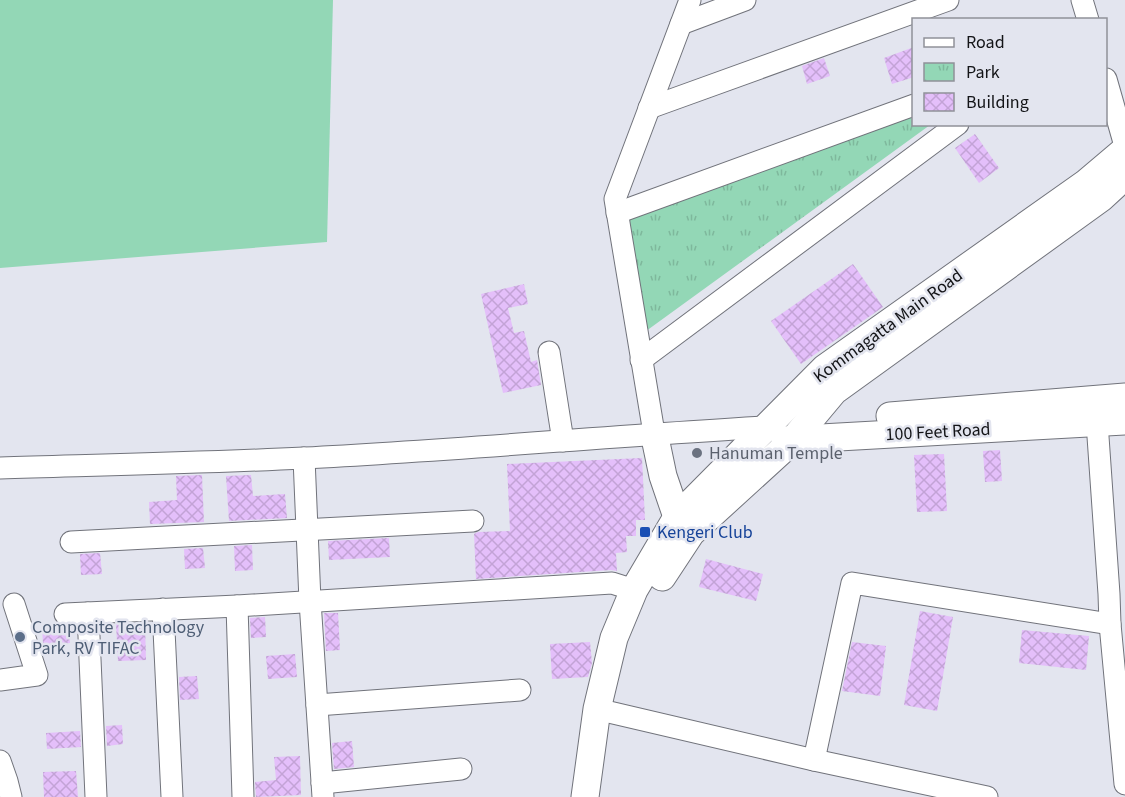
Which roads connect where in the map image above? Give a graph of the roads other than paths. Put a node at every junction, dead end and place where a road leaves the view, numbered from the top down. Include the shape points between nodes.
1 (690, 0) edge
2 (745, 0) edge
3 (948, 0) edge
4 (1082, 0) edge
5 (1087, 18) edge
6 (681, 24) junction
7 (1107, 83) edge
8 (912, 106) edge
9 (649, 108) junction
10 (955, 126) edge
11 (1125, 148) edge
12 (1125, 176) edge
13 (617, 213) junction
14 (549, 352) dead end
15 (641, 360) junction
16 (1125, 397) edge
17 (1096, 411) junction
18 (1125, 421) edge
19 (800, 432) junction
20 (654, 433) junction
21 (759, 434) junction
22 (563, 441) junction
23 (304, 458) junction
24 (0, 468) edge
25 (473, 521) dead end
26 (684, 525) junction
27 (307, 528) junction
28 (71, 542) dead end
29 (634, 590) junction
30 (1117, 593) edge
31 (310, 601) junction
32 (14, 604) dead end
33 (237, 606) junction
34 (163, 609) junction
35 (88, 613) junction
36 (65, 614) dead end
37 (1110, 624) junction
38 (0, 680) edge
39 (520, 690) dead end
40 (316, 705) junction
41 (609, 712) junction
42 (814, 760) junction
43 (0, 761) edge
44 (461, 768) dead end
45 (1125, 784) edge
46 (322, 790) edge
47 (11, 797) edge
48 (96, 797) edge
49 (172, 797) edge
50 (243, 797) edge
51 (585, 797) edge
52 (597, 797) edge
53 (987, 797) edge

1 - 6 street
2 - 6 street
3 - 9 street
4 - 5 street
6 - 9 street
7 - 11 street
8 - 13 street
9 - 13 street via 615,199
10 - 15 street
11 - 21 main road, Kommagatta Main Road via 1086,183 825,368
12 - 19 main road, Kommagatta Main Road via 1101,198 834,391
13 - 15 street
14 - 22 street
15 - 20 street
16 - 17 main road, 100 Feet Road
17 - 18 main road, 100 Feet Road
17 - 19 main road, 100 Feet Road
17 - 30 street
19 - 21 main road, 100 Feet Road
19 - 26 main road, Kommagatta Main Road
20 - 21 street
20 - 22 street
20 - 26 main road via 663,476
21 - 26 main road, Kommagatta Main Road
22 - 23 street
23 - 24 street
23 - 27 street
25 - 27 street
26 - 29 main road, Kommagatta Main Road
26 - 41 main road, Kommagatta Main Road via 626,641
27 - 28 street
27 - 31 street
29 - 31 street via 612,583
29 - 51 main road, Kommagatta Main Road via 614,638 597,709
30 - 37 street
31 - 33 street
31 - 40 street
32 - 38 street via 38,675
33 - 34 street
33 - 50 street
34 - 35 street
34 - 49 street
35 - 36 street
35 - 48 street
37 - 42 street via 852,583
37 - 45 street
39 - 40 street
40 - 46 street
41 - 42 street
41 - 52 main road, Kommagatta Main Road
42 - 53 street
43 - 47 street
44 - 46 street

